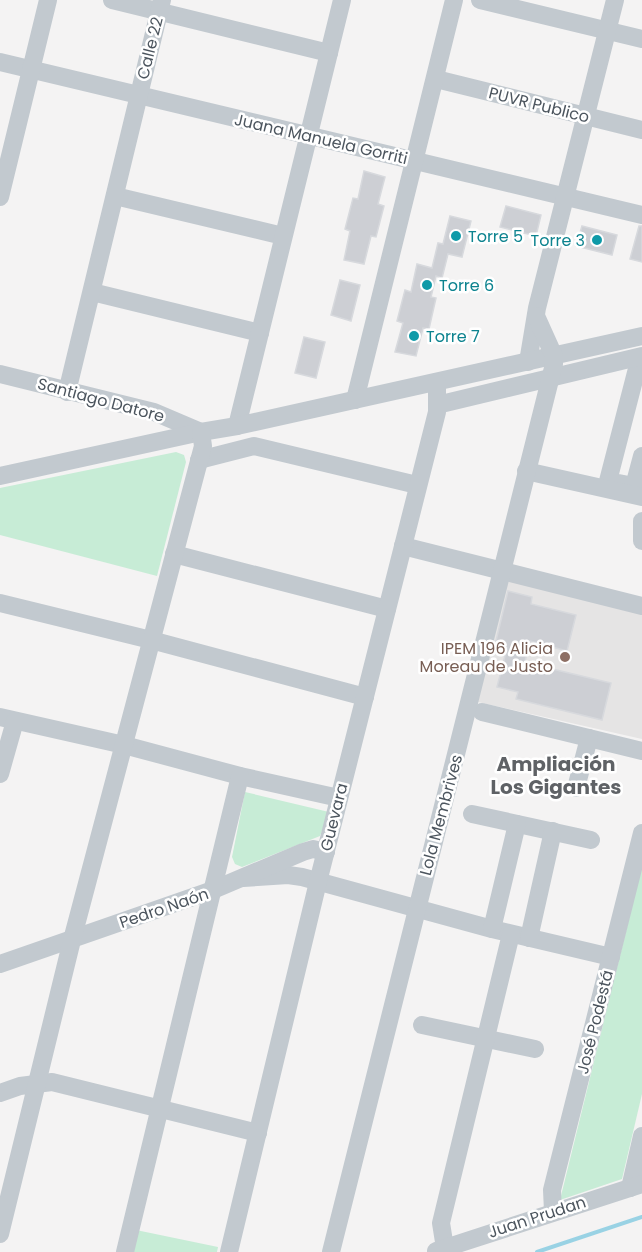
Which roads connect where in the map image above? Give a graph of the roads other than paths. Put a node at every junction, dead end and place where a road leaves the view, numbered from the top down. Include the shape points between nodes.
1 (48, 0) edge
2 (112, 0) edge
3 (342, 0) edge
4 (454, 0) edge
5 (480, 0) edge
6 (615, 0) edge
7 (160, 6) edge
8 (608, 31) junction
9 (642, 39) edge
10 (329, 53) junction
11 (0, 62) edge
12 (30, 69) junction
13 (436, 79) junction
14 (138, 96) junction
15 (586, 117) junction
16 (8, 130) edge
17 (642, 130) edge
18 (310, 137) junction
19 (415, 161) junction
20 (115, 196) junction
21 (0, 197) edge
22 (567, 197) junction
23 (642, 215) edge
24 (283, 236) junction
25 (92, 292) junction
26 (536, 316) junction
27 (260, 333) junction
28 (642, 336) edge
29 (554, 356) junction
30 (641, 357) edge
31 (528, 362) junction
32 (0, 374) edge
33 (549, 378) junction
34 (437, 382) junction
35 (67, 392) junction
36 (355, 400) junction
37 (437, 405) junction
38 (237, 426) junction
39 (201, 432) junction
40 (642, 456) edge
41 (199, 460) junction
42 (526, 471) junction
43 (0, 476) edge
44 (417, 485) junction
45 (642, 497) edge
46 (642, 522) edge
47 (642, 541) edge
48 (403, 546) junction
49 (174, 554) junction
50 (502, 569) junction
51 (0, 603) edge
52 (642, 606) edge
53 (387, 609) junction
54 (151, 640) junction
55 (365, 697) junction
56 (482, 712) dead end
57 (8, 719) edge
58 (588, 738) junction
59 (124, 745) junction
60 (642, 751) edge
61 (0, 774) edge
62 (240, 776) junction
63 (576, 788) dead end
64 (339, 798) junction
65 (472, 814) dead end
66 (517, 824) junction
67 (553, 831) junction
68 (642, 833) edge
69 (591, 840) dead end
70 (326, 852) junction
71 (243, 878) junction
72 (318, 882) junction
73 (213, 890) junction
74 (417, 908) junction
75 (492, 929) junction
76 (520, 936) junction
77 (72, 940) junction
78 (611, 957) junction
79 (4, 958) edge
80 (422, 1025) dead end
81 (486, 1039) junction
82 (535, 1049) dead end
83 (38, 1082) junction
84 (0, 1093) edge
85 (160, 1109) junction
86 (258, 1133) junction
87 (642, 1136) edge
88 (636, 1186) edge
89 (553, 1211) junction
90 (3, 1212) edge
91 (0, 1234) edge
92 (439, 1250) edge
93 (125, 1252) edge
94 (229, 1252) edge
95 (330, 1252) edge

1 - 12 street
2 - 7 street
3 - 10 street
4 - 13 street
5 - 8 street
6 - 8 street
7 - 10 street
7 - 14 street, Calle 22
8 - 9 street
8 - 15 street
10 - 18 street
11 - 12 street, Juana Manuela Gorriti
12 - 14 street, Juana Manuela Gorriti
12 - 16 street
13 - 15 street, PUVR Publico
13 - 19 street
14 - 18 street, Juana Manuela Gorriti
14 - 20 street, Calle 22
15 - 17 street, PUVR Publico
15 - 22 street
16 - 21 street
18 - 19 street, Juana Manuela Gorriti
18 - 24 street
19 - 22 street, Juana Manuela Gorriti
19 - 36 street
20 - 24 street
20 - 25 street, Calle 22
22 - 23 street, Juana Manuela Gorriti
22 - 26 street
24 - 27 street
25 - 27 street
25 - 35 street, Calle 22
26 - 29 street
26 - 31 street
27 - 38 street
28 - 29 street
29 - 31 street
29 - 33 street, Lola Membrives
30 - 33 street
30 - 40 street via 608,480 634,486
31 - 34 street
32 - 35 street, Santiago Datore
33 - 37 street
33 - 42 street, Lola Membrives
34 - 36 street
34 - 37 street, Guevara
35 - 39 street, Santiago Datore via 154,412
36 - 38 street
37 - 44 street, Guevara
38 - 39 street
39 - 41 street
39 - 43 street
41 - 44 street via 254,446
41 - 49 street
42 - 45 street
42 - 50 street, Lola Membrives
44 - 48 street, Guevara
46 - 47 street
48 - 50 street
48 - 53 street, Guevara
49 - 53 street
49 - 54 street
50 - 52 street
50 - 74 street, Lola Membrives
51 - 54 street
53 - 55 street, Guevara
54 - 55 street
54 - 59 street
55 - 64 street, Guevara
56 - 58 street
57 - 59 street
57 - 61 street
58 - 60 street
58 - 63 street
59 - 62 street
59 - 77 street
62 - 64 street
62 - 73 street
64 - 70 street, Guevara
65 - 66 street
66 - 67 street
66 - 75 street
67 - 69 street
67 - 76 street
68 - 78 street, José Podestá
70 - 71 street, Pedro Naón via 303,852
70 - 72 street, Guevara
71 - 72 street via 288,875
71 - 73 street, Pedro Naón
72 - 74 street
72 - 86 street, Guevara
73 - 77 street, Pedro Naón
73 - 85 street
74 - 75 street
74 - 95 street, Lola Membrives
75 - 76 street
76 - 78 street
76 - 81 street
77 - 79 street, Pedro Naón
77 - 83 street
78 - 89 street, José Podestá via 552,1190
80 - 81 street
81 - 82 street
81 - 92 street via 441,1223
83 - 84 street
83 - 85 street via 52,1082
83 - 90 street
85 - 86 street
85 - 93 street
86 - 94 street, Guevara
87 - 88 street
88 - 89 street, Juan Prudan
89 - 92 street, Juan Prudan
90 - 91 street

